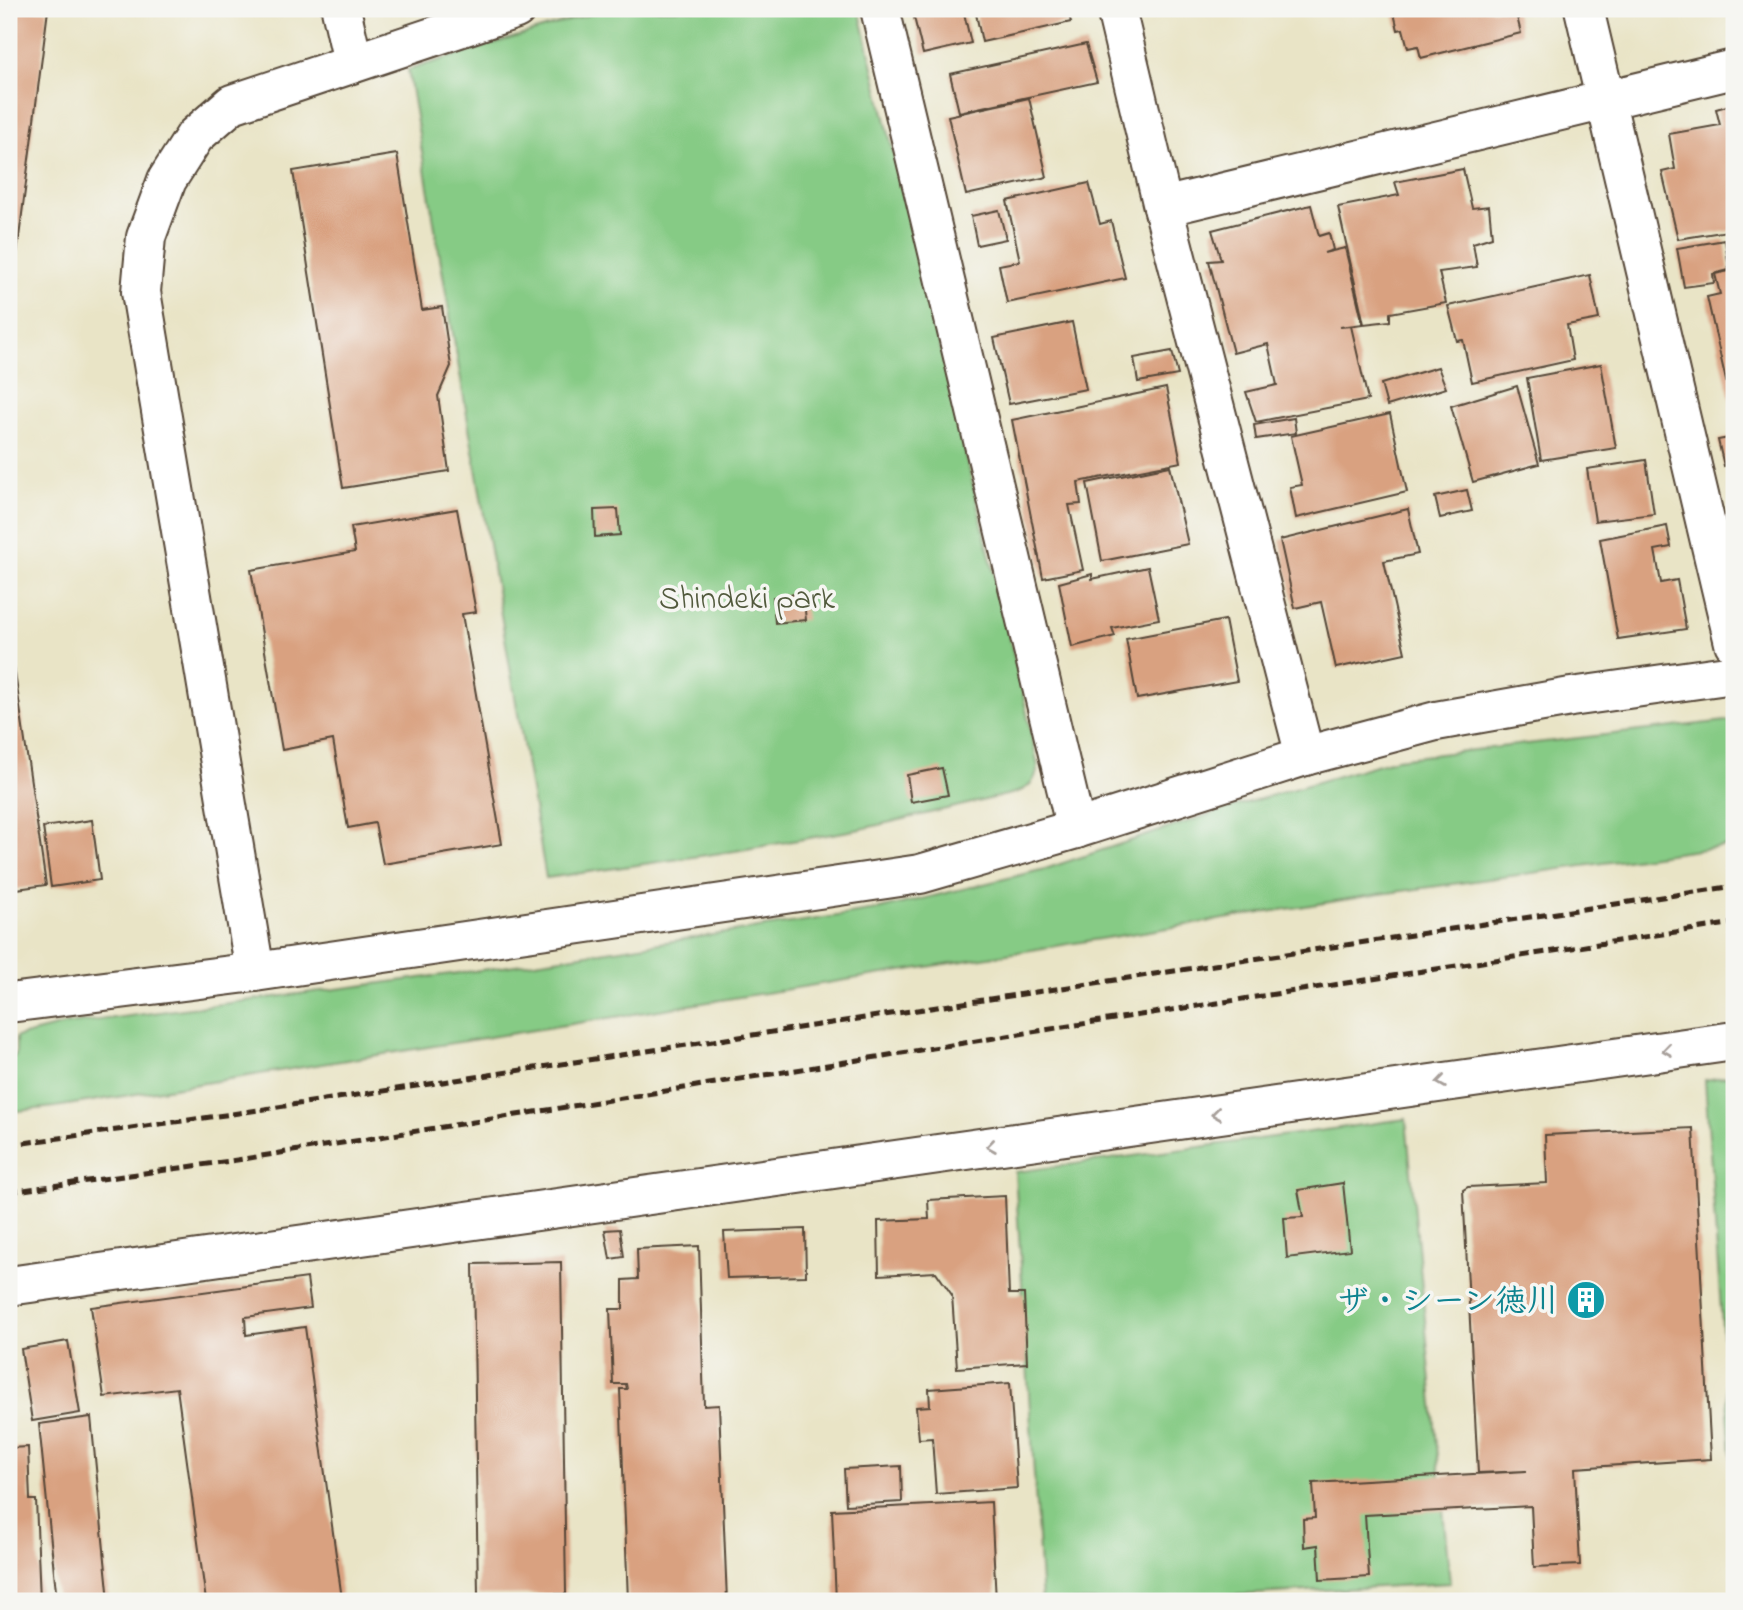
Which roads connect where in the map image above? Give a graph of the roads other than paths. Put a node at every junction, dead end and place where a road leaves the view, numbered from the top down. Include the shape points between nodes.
1 (341, 9) edge
2 (516, 9) edge
3 (880, 9) edge
4 (1116, 9) edge
5 (1584, 9) edge
6 (353, 62) junction
7 (1734, 69) edge
8 (1605, 100) junction
9 (1163, 207) junction
10 (1734, 643) edge
11 (1734, 674) edge
12 (1305, 756) junction
13 (1076, 829) junction
14 (255, 972) junction
15 (9, 1003) edge
16 (1734, 1041) edge
17 (9, 1286) edge

1 - 6 street
2 - 6 street
3 - 13 street
4 - 9 street
5 - 8 street
6 - 14 street via 232,104 195,135 167,180 146,237 141,292
7 - 8 street
8 - 9 street
8 - 10 street
9 - 12 street
11 - 12 street via 1437,721
12 - 13 street
13 - 14 street via 920,874
14 - 15 street
16 -> 17 street

